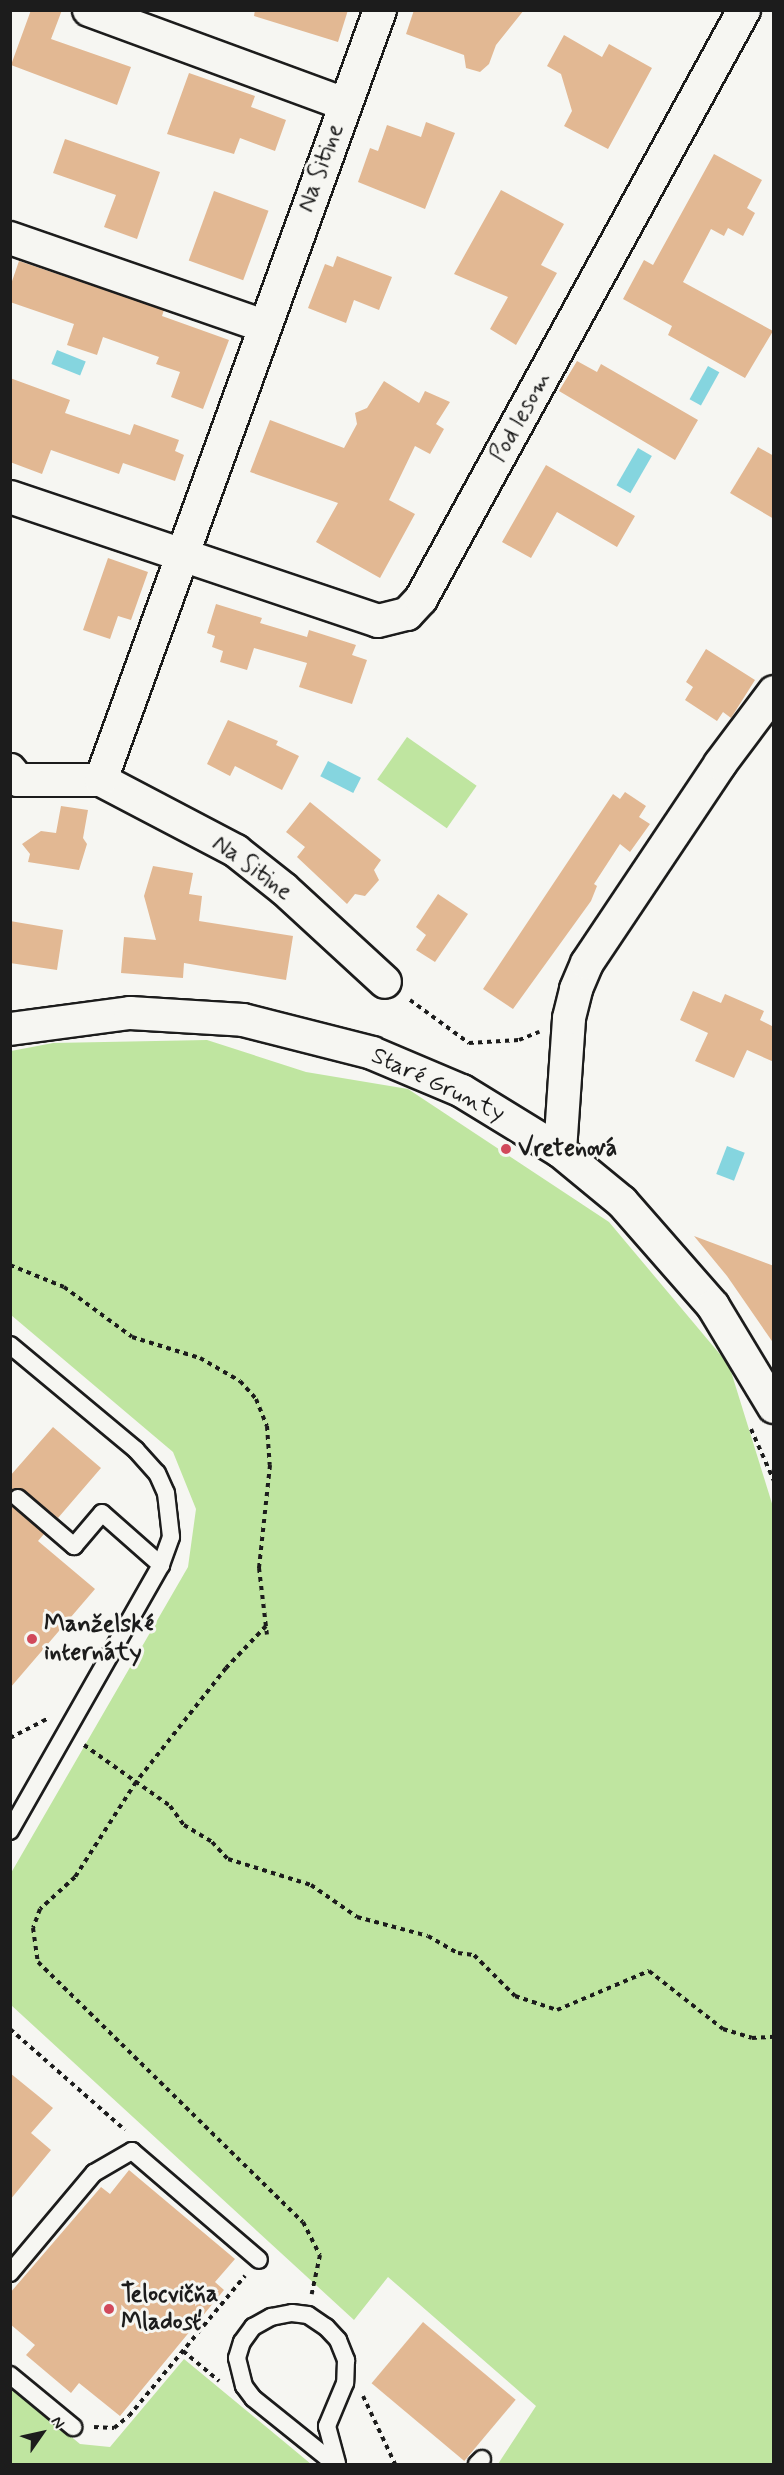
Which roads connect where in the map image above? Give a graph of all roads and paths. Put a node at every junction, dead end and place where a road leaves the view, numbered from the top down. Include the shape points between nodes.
1 (89, 10) edge
2 (380, 10) edge
3 (744, 10) edge
4 (345, 104) junction
5 (10, 238) edge
6 (264, 326) junction
7 (10, 497) edge
8 (183, 556) junction
9 (774, 692) edge
10 (101, 780) junction
11 (13, 784) edge
12 (385, 982) joint
13 (10, 1029) edge
14 (519, 1040) dead end
15 (560, 1151) junction
16 (10, 1265) edge
17 (10, 1345) edge
18 (762, 1417) edge
19 (774, 1481) edge
20 (18, 1498) dead end
21 (161, 1565) junction
22 (266, 1626) junction
23 (267, 1635) dead end
24 (66, 1733) junction
25 (136, 1782) junction
26 (10, 1831) edge
27 (774, 2037) edge
28 (259, 2260) joint
29 (10, 2273) edge
30 (308, 2315) junction
31 (346, 2360) junction
32 (10, 2375) edge
33 (73, 2427) joint
34 (336, 2464) edge
35 (395, 2464) edge

1 - 4 street
2 - 4 street, Na Sitine
3 - 8 street, Pod lesom via 421,599 407,614 378,621
4 - 6 street, Na Sitine
5 - 6 street
6 - 8 street, Na Sitine
7 - 8 street
8 - 10 street, Na Sitine
9 - 15 street via 706,783 587,963 570,1018
10 - 11 street, Na Sitine
10 - 12 street, Na Sitine via 236,851 284,889
12 - 14 path via 469,1043
13 - 15 street, Staré Grunty via 130,1013 192,1014 284,1028 372,1053 426,1074 472,1096
15 - 18 street, Staré Grunty via 622,1202 713,1306
16 - 22 path via 64,1287 132,1337 200,1358 240,1381 256,1399 267,1426 270,1465 259,1568
17 - 21 lane via 136,1450 157,1473 170,1514 171,1537
18 - 19 path
20 - 21 lane via 74,1546 102,1513
21 - 24 lane
22 - 23 path
22 - 25 path via 226,1668
24 - 25 path
24 - 26 lane
25 - 27 path via 228,1859 311,1885 357,1917 428,1936 458,1953 474,1955 515,1996 557,2010 649,1971 723,2029 752,2038
25 - 30 path via 75,1877 40,1909 33,1928 38,1962 303,2222 320,2255
28 - 29 lane via 132,2151 94,2173
28 - 33 path via 129,2416 114,2428
30 - 31 lane via 332,2334
30 - 34 lane via 271,2317 253,2327 242,2342 238,2373 253,2398
31 - 34 lane via 345,2383 327,2426
31 - 35 path
32 - 33 lane

